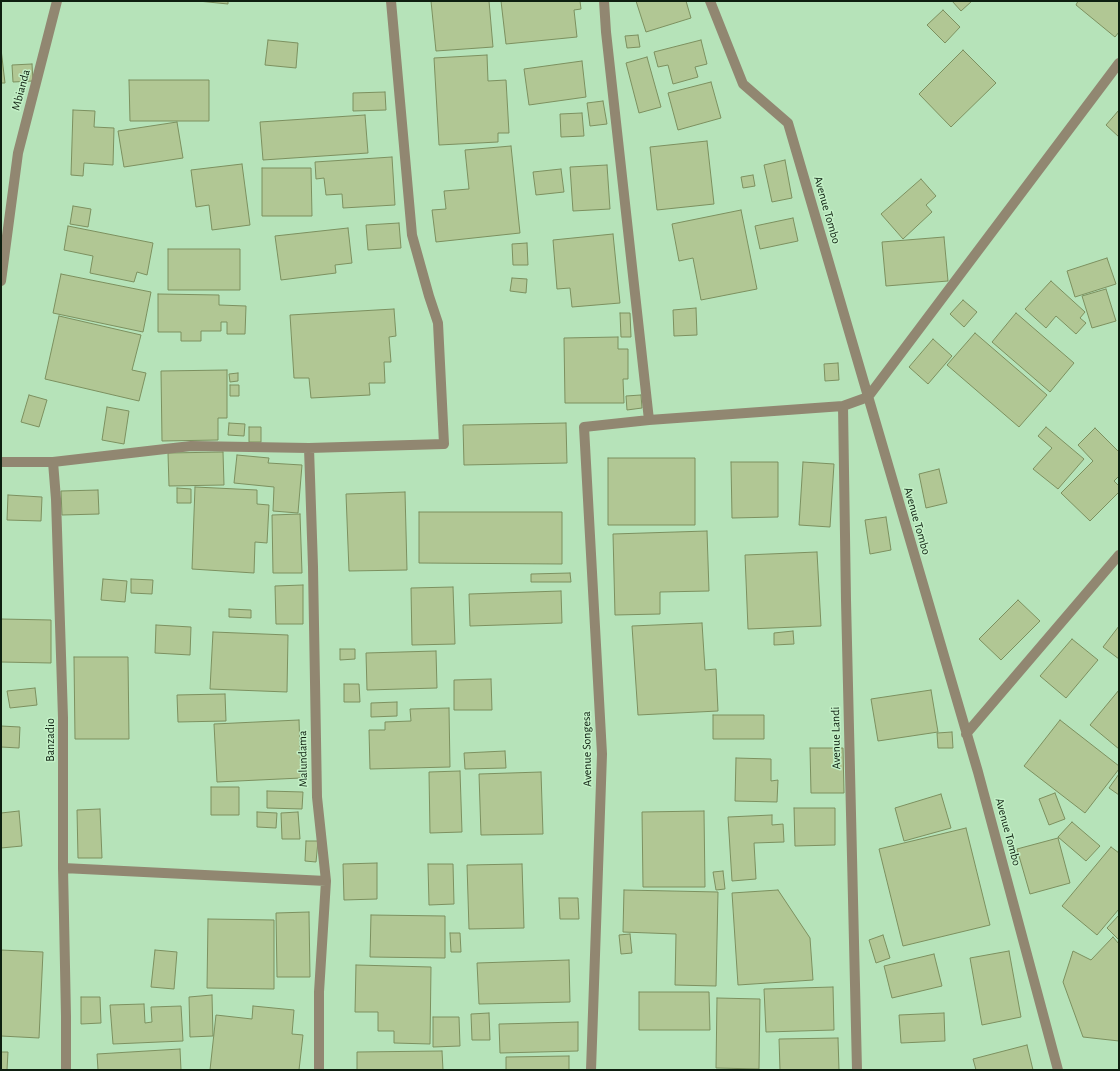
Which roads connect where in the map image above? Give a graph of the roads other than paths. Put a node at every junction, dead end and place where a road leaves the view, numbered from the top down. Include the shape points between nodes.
1 (57, 1) edge
2 (391, 1) edge
3 (604, 1) edge
4 (710, 1) edge
5 (1119, 63) edge
6 (1, 281) edge
7 (868, 397) junction
8 (843, 406) junction
9 (649, 420) junction
10 (309, 448) junction
11 (1, 462) edge
12 (53, 462) junction
13 (1119, 555) edge
14 (966, 734) junction
15 (63, 868) junction
16 (326, 881) junction
17 (66, 1070) edge
18 (319, 1070) edge
19 (591, 1070) edge
20 (857, 1070) edge
21 (1058, 1070) edge

1 - 6 street, Mbianda via 18,152
2 - 10 street via 412,235 438,323 444,444
3 - 9 street
4 - 7 street, Avenue Tombo via 743,84 788,123
5 - 7 street
7 - 8 street
7 - 14 street, Avenue Tombo
8 - 9 street
8 - 20 street, Avenue Landi
9 - 19 street, Avenue Songesa via 584,427 602,754
10 - 12 street via 191,446
10 - 16 street, Malundama via 317,797
11 - 12 street
12 - 15 street, Banzadio via 63,718
13 - 14 street
14 - 21 street, Avenue Tombo
15 - 16 street
15 - 17 street, Banzadio
16 - 18 street, Malundama via 319,992

